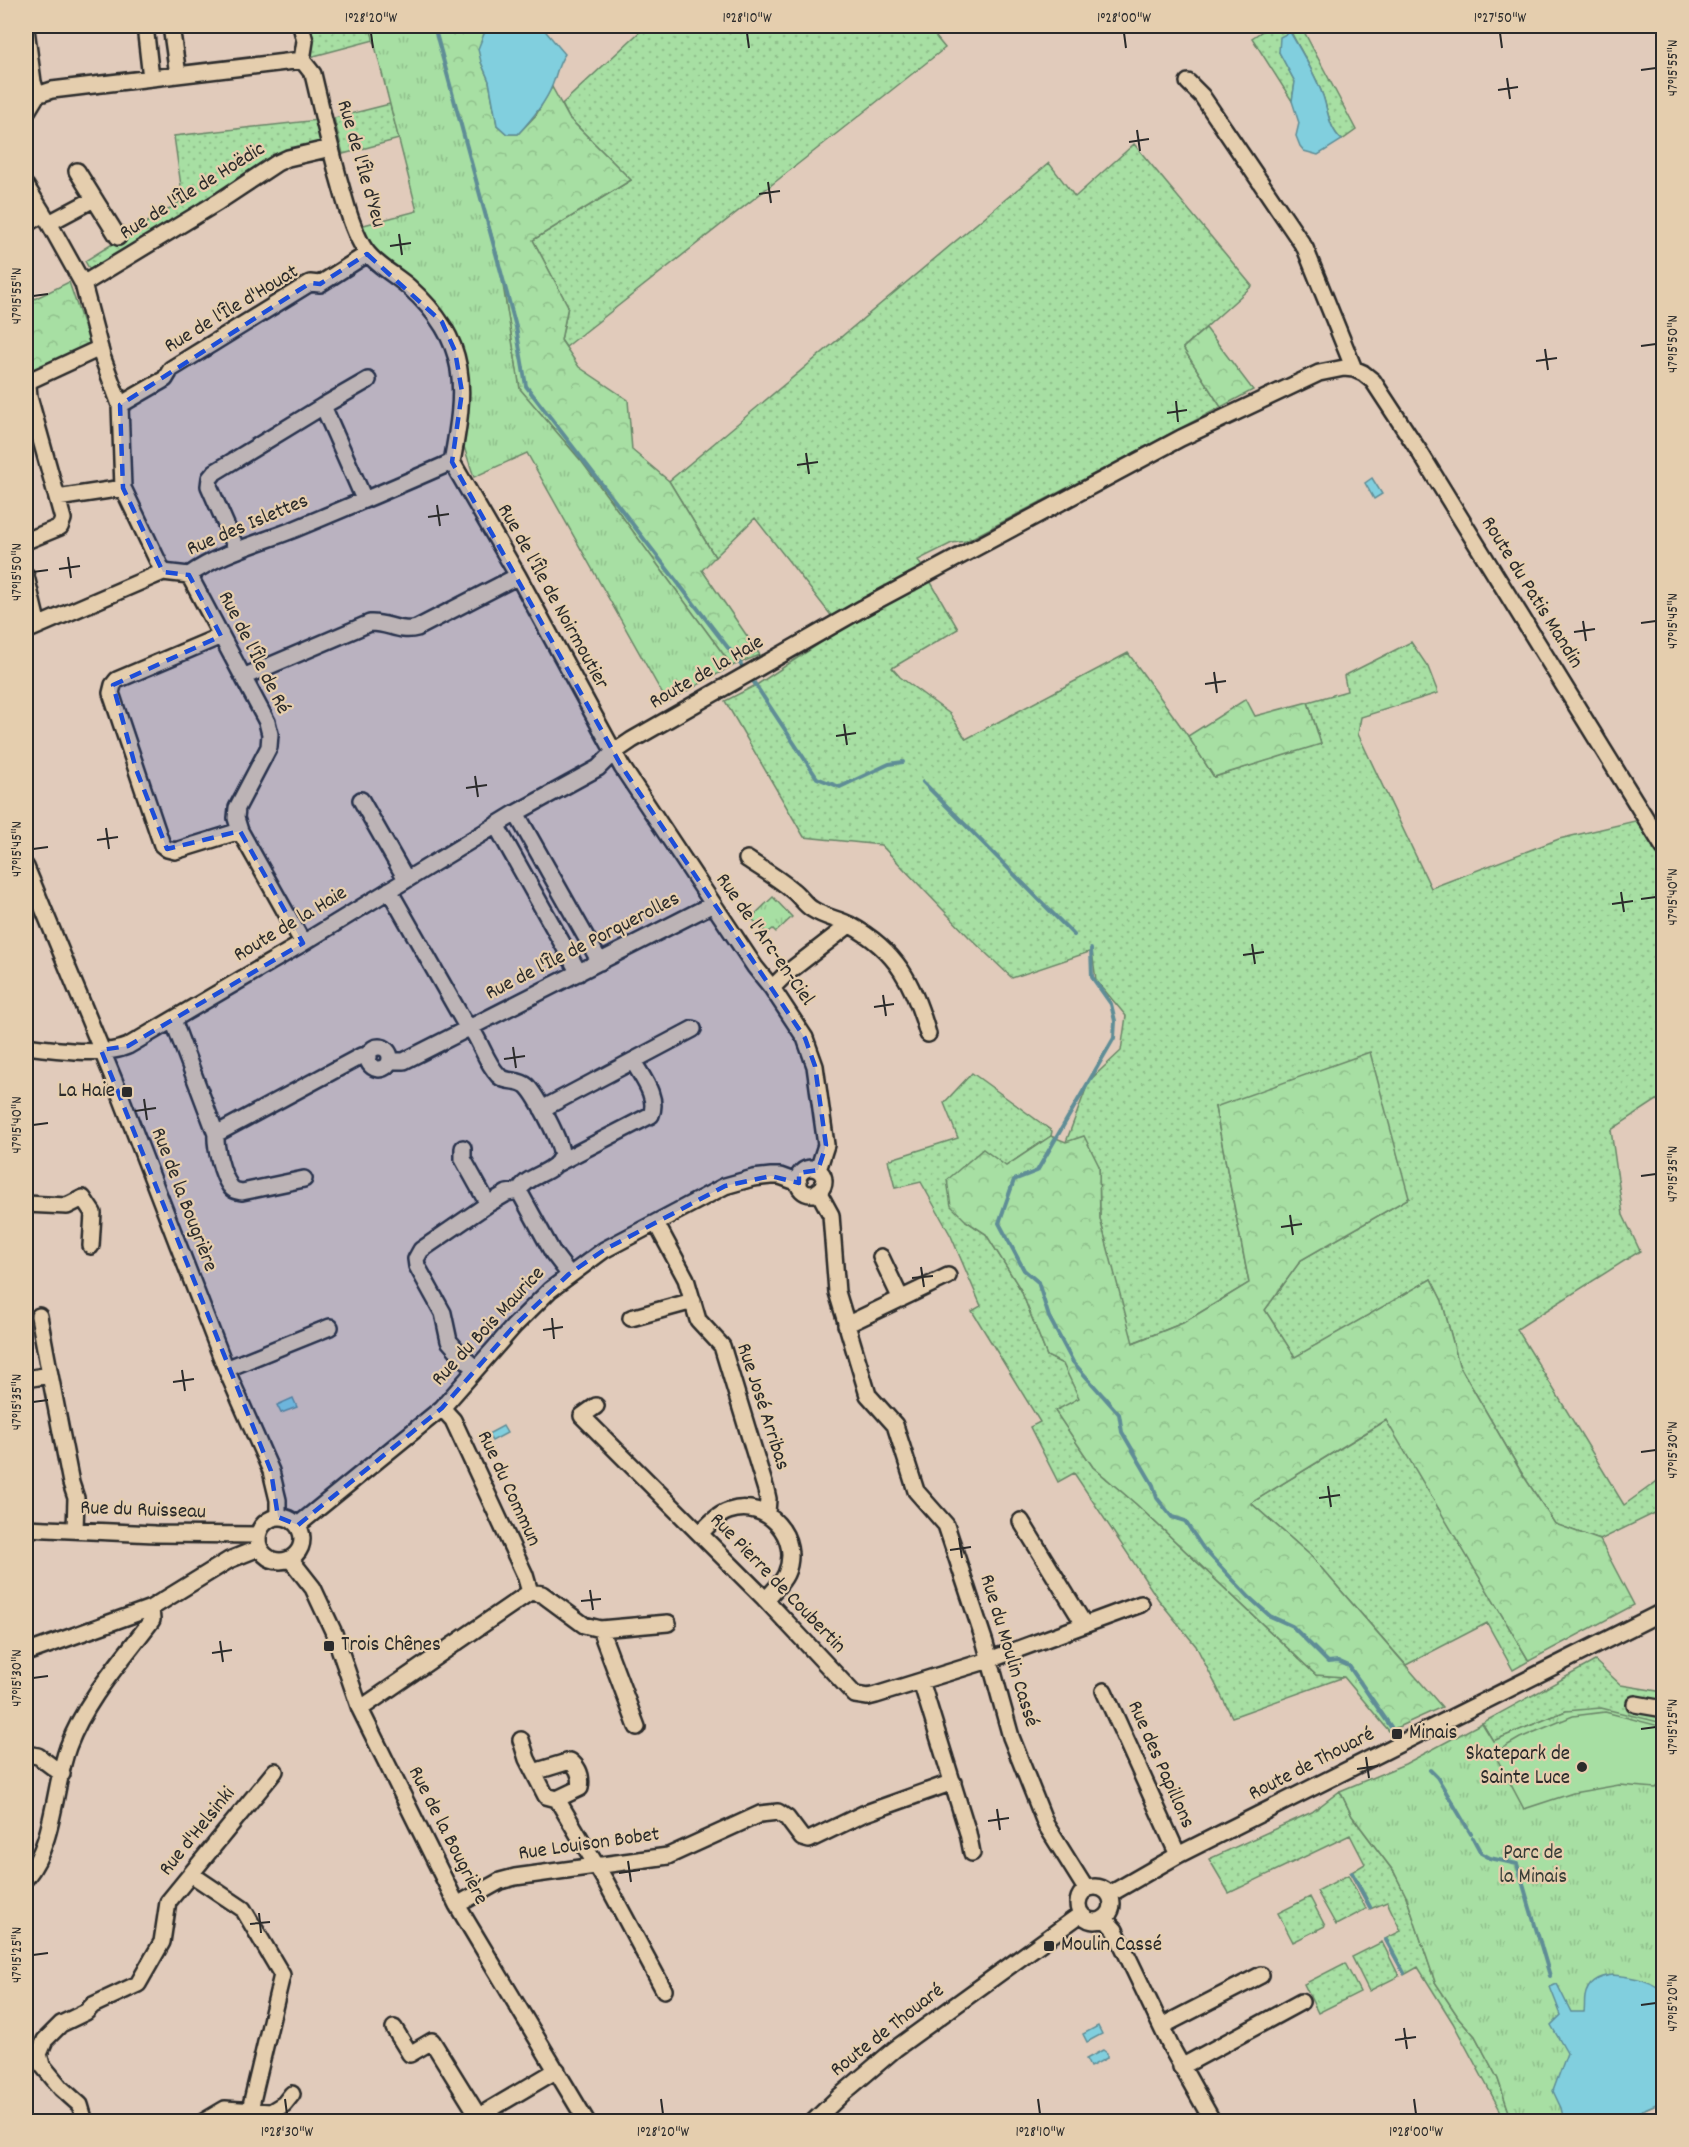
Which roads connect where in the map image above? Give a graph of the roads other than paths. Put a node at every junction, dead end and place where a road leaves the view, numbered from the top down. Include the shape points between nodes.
1 (145, 26) edge
2 (171, 26) edge
3 (301, 26) edge
4 (26, 29) edge
5 (302, 60) junction
6 (178, 75) junction
7 (151, 78) junction
8 (1188, 82) dead end
9 (37, 95) junction
10 (26, 110) edge
11 (331, 148) junction
12 (77, 171) dead end
13 (26, 186) edge
14 (94, 199) junction
15 (46, 218) junction
16 (26, 224) edge
17 (118, 237) dead end
18 (367, 254) junction
19 (83, 284) junction
20 (100, 348) junction
21 (1354, 369) junction
22 (368, 380) dead end
23 (120, 405) junction
24 (323, 406) junction
25 (452, 462) junction
26 (123, 488) junction
27 (57, 498) junction
28 (364, 499) junction
29 (26, 541) edge
30 (237, 550) junction
31 (163, 572) junction
32 (189, 575) junction
33 (26, 576) edge
34 (518, 576) junction
35 (32, 629) edge
36 (221, 636) junction
37 (243, 677) junction
38 (613, 753) junction
39 (361, 800) dead end
40 (516, 813) junction
41 (496, 825) junction
42 (240, 831) junction
43 (1664, 848) edge
44 (747, 859) dead end
45 (26, 867) edge
46 (406, 879) junction
47 (389, 890) junction
48 (713, 904) junction
49 (849, 925) junction
50 (303, 944) junction
51 (600, 962) junction
52 (579, 973) junction
53 (772, 988) junction
54 (173, 1020) junction
55 (471, 1028) junction
56 (693, 1029) dead end
57 (928, 1034) dead end
58 (26, 1046) edge
59 (101, 1050) junction
60 (633, 1061) junction
61 (542, 1109) junction
62 (216, 1134) junction
63 (463, 1148) dead end
64 (556, 1164) junction
65 (818, 1170) junction
66 (304, 1179) dead end
67 (799, 1183) junction
68 (519, 1191) junction
69 (818, 1191) junction
70 (26, 1204) edge
71 (488, 1204) junction
72 (656, 1223) junction
73 (91, 1246) dead end
74 (881, 1257) dead end
75 (569, 1274) junction
76 (948, 1276) dead end
77 (902, 1299) junction
78 (693, 1301) junction
79 (39, 1316) dead end
80 (631, 1318) dead end
81 (846, 1324) junction
82 (330, 1327) dead end
83 (226, 1369) junction
84 (476, 1369) junction
85 (50, 1375) junction
86 (26, 1379) edge
87 (596, 1406) dead end
88 (442, 1408) junction
89 (766, 1513) junction
90 (278, 1517) junction
91 (1021, 1521) dead end
92 (298, 1525) junction
93 (26, 1528) edge
94 (75, 1530) junction
95 (700, 1534) junction
96 (259, 1541) junction
97 (291, 1560) junction
98 (530, 1592) junction
99 (766, 1600) junction
100 (1141, 1604) dead end
101 (151, 1608) junction
102 (1664, 1611) edge
103 (668, 1623) dead end
104 (1084, 1624) junction
105 (600, 1629) junction
106 (26, 1653) edge
107 (989, 1660) junction
108 (921, 1681) junction
109 (1104, 1691) dead end
110 (1635, 1704) dead end
111 (360, 1709) junction
112 (1664, 1709) edge
113 (637, 1727) dead end
114 (520, 1740) dead end
115 (26, 1754) edge
116 (275, 1772) dead end
117 (534, 1772) junction
118 (62, 1774) junction
119 (953, 1782) junction
120 (557, 1799) junction
121 (972, 1852) dead end
122 (1178, 1855) junction
123 (597, 1867) junction
124 (191, 1874) junction
125 (26, 1878) edge
126 (1086, 1889) junction
127 (1110, 1894) junction
128 (457, 1905) junction
129 (1081, 1914) junction
130 (1105, 1919) junction
131 (1261, 1975) dead end
132 (664, 1990) dead end
133 (1301, 2002) dead end
134 (1162, 2026) junction
135 (394, 2028) dead end
136 (1181, 2067) junction
137 (557, 2070) junction
138 (292, 2094) dead end
139 (248, 2116) edge
140 (1664, 2118) edge
141 (480, 2119) edge
142 (85, 2121) edge
143 (203, 2121) edge
144 (587, 2121) edge
145 (813, 2121) edge
146 (1212, 2121) edge
147 (1655, 2121) edge

1 - 7 street
2 - 6 street
3 - 5 street via 305,41
4 - 9 street
5 - 6 street
5 - 11 street, Rue de l'Île d'Yeu via 313,74
6 - 7 street
7 - 9 street
8 - 21 street via 1202,96 1305,248
9 - 10 street
11 - 18 street, Rue de l'Île d'Yeu via 350,218
11 - 19 street, Rue de l'Île de Hoëdic via 277,163
12 - 14 street
13 - 15 street
14 - 15 street
14 - 17 street
15 - 16 street
15 - 19 street
18 - 23 street, Rue de l'Île d'Houat via 320,284 300,290
18 - 25 street, Rue de l'Île d'Yeu via 410,288 442,322 455,351 462,392
19 - 20 street
20 - 23 street
20 - 27 street via 31,380 28,385
21 - 38 street, Route de la Haie via 1319,373 1180,438 863,608
21 - 43 street, Route du Patis Mandin via 1373,381 1419,451
22 - 24 street
23 - 26 street
24 - 28 street
24 - 30 street via 210,478 209,486
25 - 28 street, Rue des Islettes
25 - 34 street, Rue de l'Île de Noirmoutier
26 - 27 street
26 - 31 street
27 - 29 street via 63,519 60,527
28 - 30 street, Rue des Islettes
30 - 32 street, Rue des Islettes
31 - 32 street, Rue des Islettes
31 - 35 street, Rue des Islettes
32 - 36 street, Rue de l'Île de Ré
33 - 35 street
34 - 37 street via 417,628 397,629 370,622
34 - 38 street, Rue de l'Île de Noirmoutier
36 - 37 street, Rue de l'Île de Ré
36 - 42 street via 117,680 111,693 162,845 175,851
37 - 42 street, Rue de l'Île de Ré via 270,734 268,747 237,808
38 - 40 street, Route de la Haie via 598,768
38 - 48 street, Rue de l'Arc-en-Ciel
39 - 46 street
40 - 41 street, Route de la Haie
40 - 51 street
41 - 46 street, Route de la Haie
41 - 52 street
42 - 50 street, Rue de l'Île de Ré
44 - 49 street via 794,891 809,907
45 - 59 street, Rue de la Bougrière
46 - 47 street, Route de la Haie
47 - 50 street, Route de la Haie
47 - 55 street
48 - 51 street, Rue de l'Île de Porquerolles
48 - 53 street, Rue de l'Arc-en-Ciel
49 - 53 street
49 - 57 street via 896,960 921,1007
50 - 54 street, Route de la Haie
51 - 52 street, Rue de l'Île de Porquerolles
52 - 55 street, Rue de l'Île de Porquerolles
53 - 65 street, Rue de l'Arc-en-Ciel via 805,1038 815,1066 825,1145
54 - 59 street, Route de la Haie via 122,1049
54 - 62 street
55 - 61 street via 497,1074 506,1082 527,1086
55 - 62 street, Rue de l'Île de Porquerolles via 404,1061 390,1060 381,1048 372,1050 369,1057 361,1056
56 - 60 street
58 - 59 street, Route de la Haie
59 - 83 street, Rue de la Bougrière
60 - 61 street
60 - 64 street via 653,1100 651,1115
61 - 64 street via 560,1145 561,1155
62 - 66 street via 215,1144 229,1185 235,1191
63 - 71 street via 463,1159
64 - 68 street via 527,1181
65 - 67 street via 803,1171
65 - 69 street via 824,1180
67 - 69 street via 806,1192
67 - 72 street, Rue du Bois Maurice via 780,1176 753,1178 725,1186
68 - 71 street
68 - 75 street
69 - 81 street, Rue du Moulin Cassé via 831,1215 837,1292
70 - 73 street via 67,1206 83,1198 93,1213
71 - 84 street via 421,1250 416,1259 443,1313 449,1341
72 - 75 street, Rue du Bois Maurice via 604,1250
72 - 78 street, Rue José Arribas via 686,1279
74 - 77 street
75 - 84 street, Rue du Bois Maurice
76 - 77 street
77 - 81 street
78 - 80 street
78 - 89 street, Rue José Arribas via 698,1320 722,1346 766,1490
79 - 85 street
81 - 107 street, Rue du Moulin Cassé via 868,1395 895,1425 916,1491 946,1524
82 - 83 street
83 - 90 street, Rue de la Bougrière via 274,1481
84 - 88 street, Rue du Bois Maurice
85 - 86 street
85 - 94 street via 76,1498
87 - 95 street, Rue Pierre de Coubertin via 582,1416
88 - 92 street, Rue du Bois Maurice
88 - 98 street, Rue du Commun via 453,1420
89 - 95 street via 743,1508 726,1512
89 - 99 street via 782,1528 790,1560 785,1576
90 - 92 street
90 - 96 street via 267,1522
91 - 104 street
92 - 97 street via 303,1544
93 - 94 street, Rue du Ruisseau
94 - 96 street, Rue du Ruisseau
95 - 99 street, Rue Pierre de Coubertin
96 - 97 street via 263,1554 272,1560
96 - 101 street
97 - 111 street, Rue de la Bougrière via 313,1588 330,1624
98 - 105 street via 542,1594 584,1625
98 - 111 street
99 - 108 street, Rue Pierre de Coubertin via 855,1695 868,1697
100 - 104 street, Rue Pierre de Coubertin
101 - 106 street
101 - 118 street via 152,1620 87,1707 68,1748
102 - 122 street, Route de Thouaré
103 - 105 street
104 - 107 street, Rue Pierre de Coubertin
105 - 113 street
107 - 108 street, Rue Pierre de Coubertin
107 - 126 street, Rue du Moulin Cassé via 1010,1732 1046,1825
108 - 119 street
109 - 122 street, Rue des Papillons
110 - 112 street
111 - 128 street, Rue de la Bougrière
114 - 117 street
115 - 118 street via 38,1756
116 - 124 street, Rue d'Helsinki
117 - 120 street via 546,1796
117 - 120 street via 570,1761 576,1766 582,1780 580,1788
118 - 125 street via 38,1862
119 - 121 street
119 - 123 street, Rue Louison Bobet via 863,1814 809,1840 802,1838 778,1812 760,1814 668,1856
120 - 123 street
122 - 127 street, Route de Thouaré
123 - 128 street, Rue Louison Bobet via 500,1881
123 - 132 street
124 - 139 street via 243,1909 282,1975
124 - 142 street, Rue d'Helsinki via 168,1902 162,1942 138,1984 62,2024 40,2050 42,2065 80,2105
126 - 127 street via 1102,1888
126 - 129 street via 1078,1903
127 - 130 street via 1112,1911
128 - 137 street, Rue de la Bougrière
129 - 130 street via 1094,1922
129 - 145 street, Route de Thouaré via 896,2049
130 - 134 street
131 - 134 street
133 - 136 street
134 - 136 street
135 - 141 street via 410,2054 432,2041
136 - 146 street
137 - 141 street
137 - 144 street, Rue de la Bougrière
138 - 139 street via 271,2112
139 - 143 street via 225,2109
140 - 147 street

